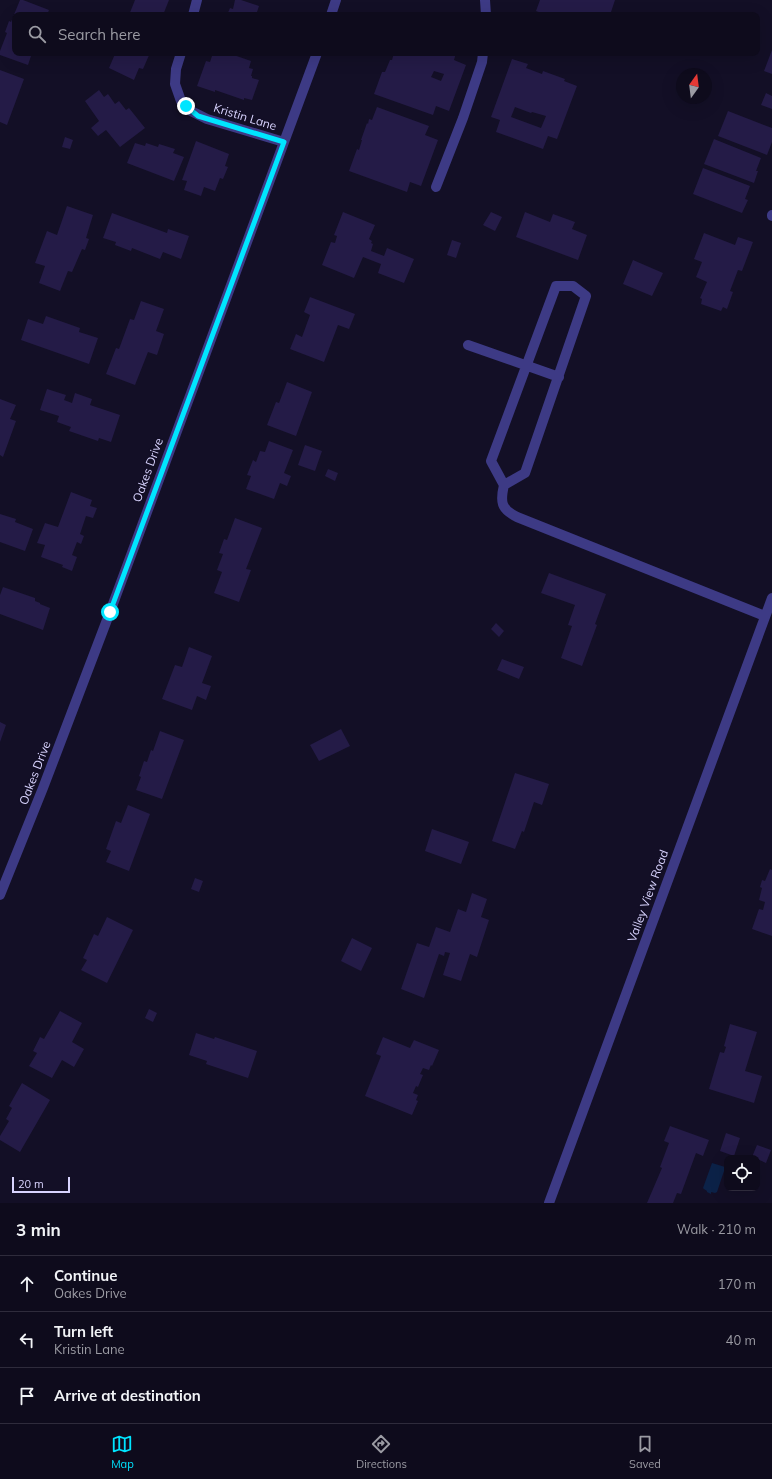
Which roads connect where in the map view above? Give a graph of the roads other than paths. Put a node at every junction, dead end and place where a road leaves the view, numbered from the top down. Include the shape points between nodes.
1 (197, 0) edge
2 (336, 0) edge
3 (485, 0) edge
4 (193, 12) edge
5 (332, 12) edge
6 (486, 12) edge
7 (180, 56) edge
8 (316, 56) edge
9 (483, 56) edge
10 (284, 142) junction
11 (436, 187) dead end
12 (468, 345) dead end
13 (526, 366) junction
14 (560, 377) junction
15 (504, 485) junction
16 (772, 598) edge
17 (765, 616) junction
18 (0, 895) edge
19 (549, 1203) edge

1 - 4 street
2 - 5 street
3 - 6 street
7 - 10 street, Kristin Lane via 175,77 176,89 181,101 191,111 207,119
8 - 10 street, Oakes Drive
9 - 11 street via 463,118
10 - 18 street, Oakes Drive via 110,612
12 - 13 street
13 - 14 street
13 - 14 street via 556,286 573,286 586,296
13 - 15 street via 491,462
14 - 15 street via 525,473
15 - 17 street via 502,504 508,512 517,517
16 - 17 street, Valley View Road
17 - 19 street, Valley View Road

